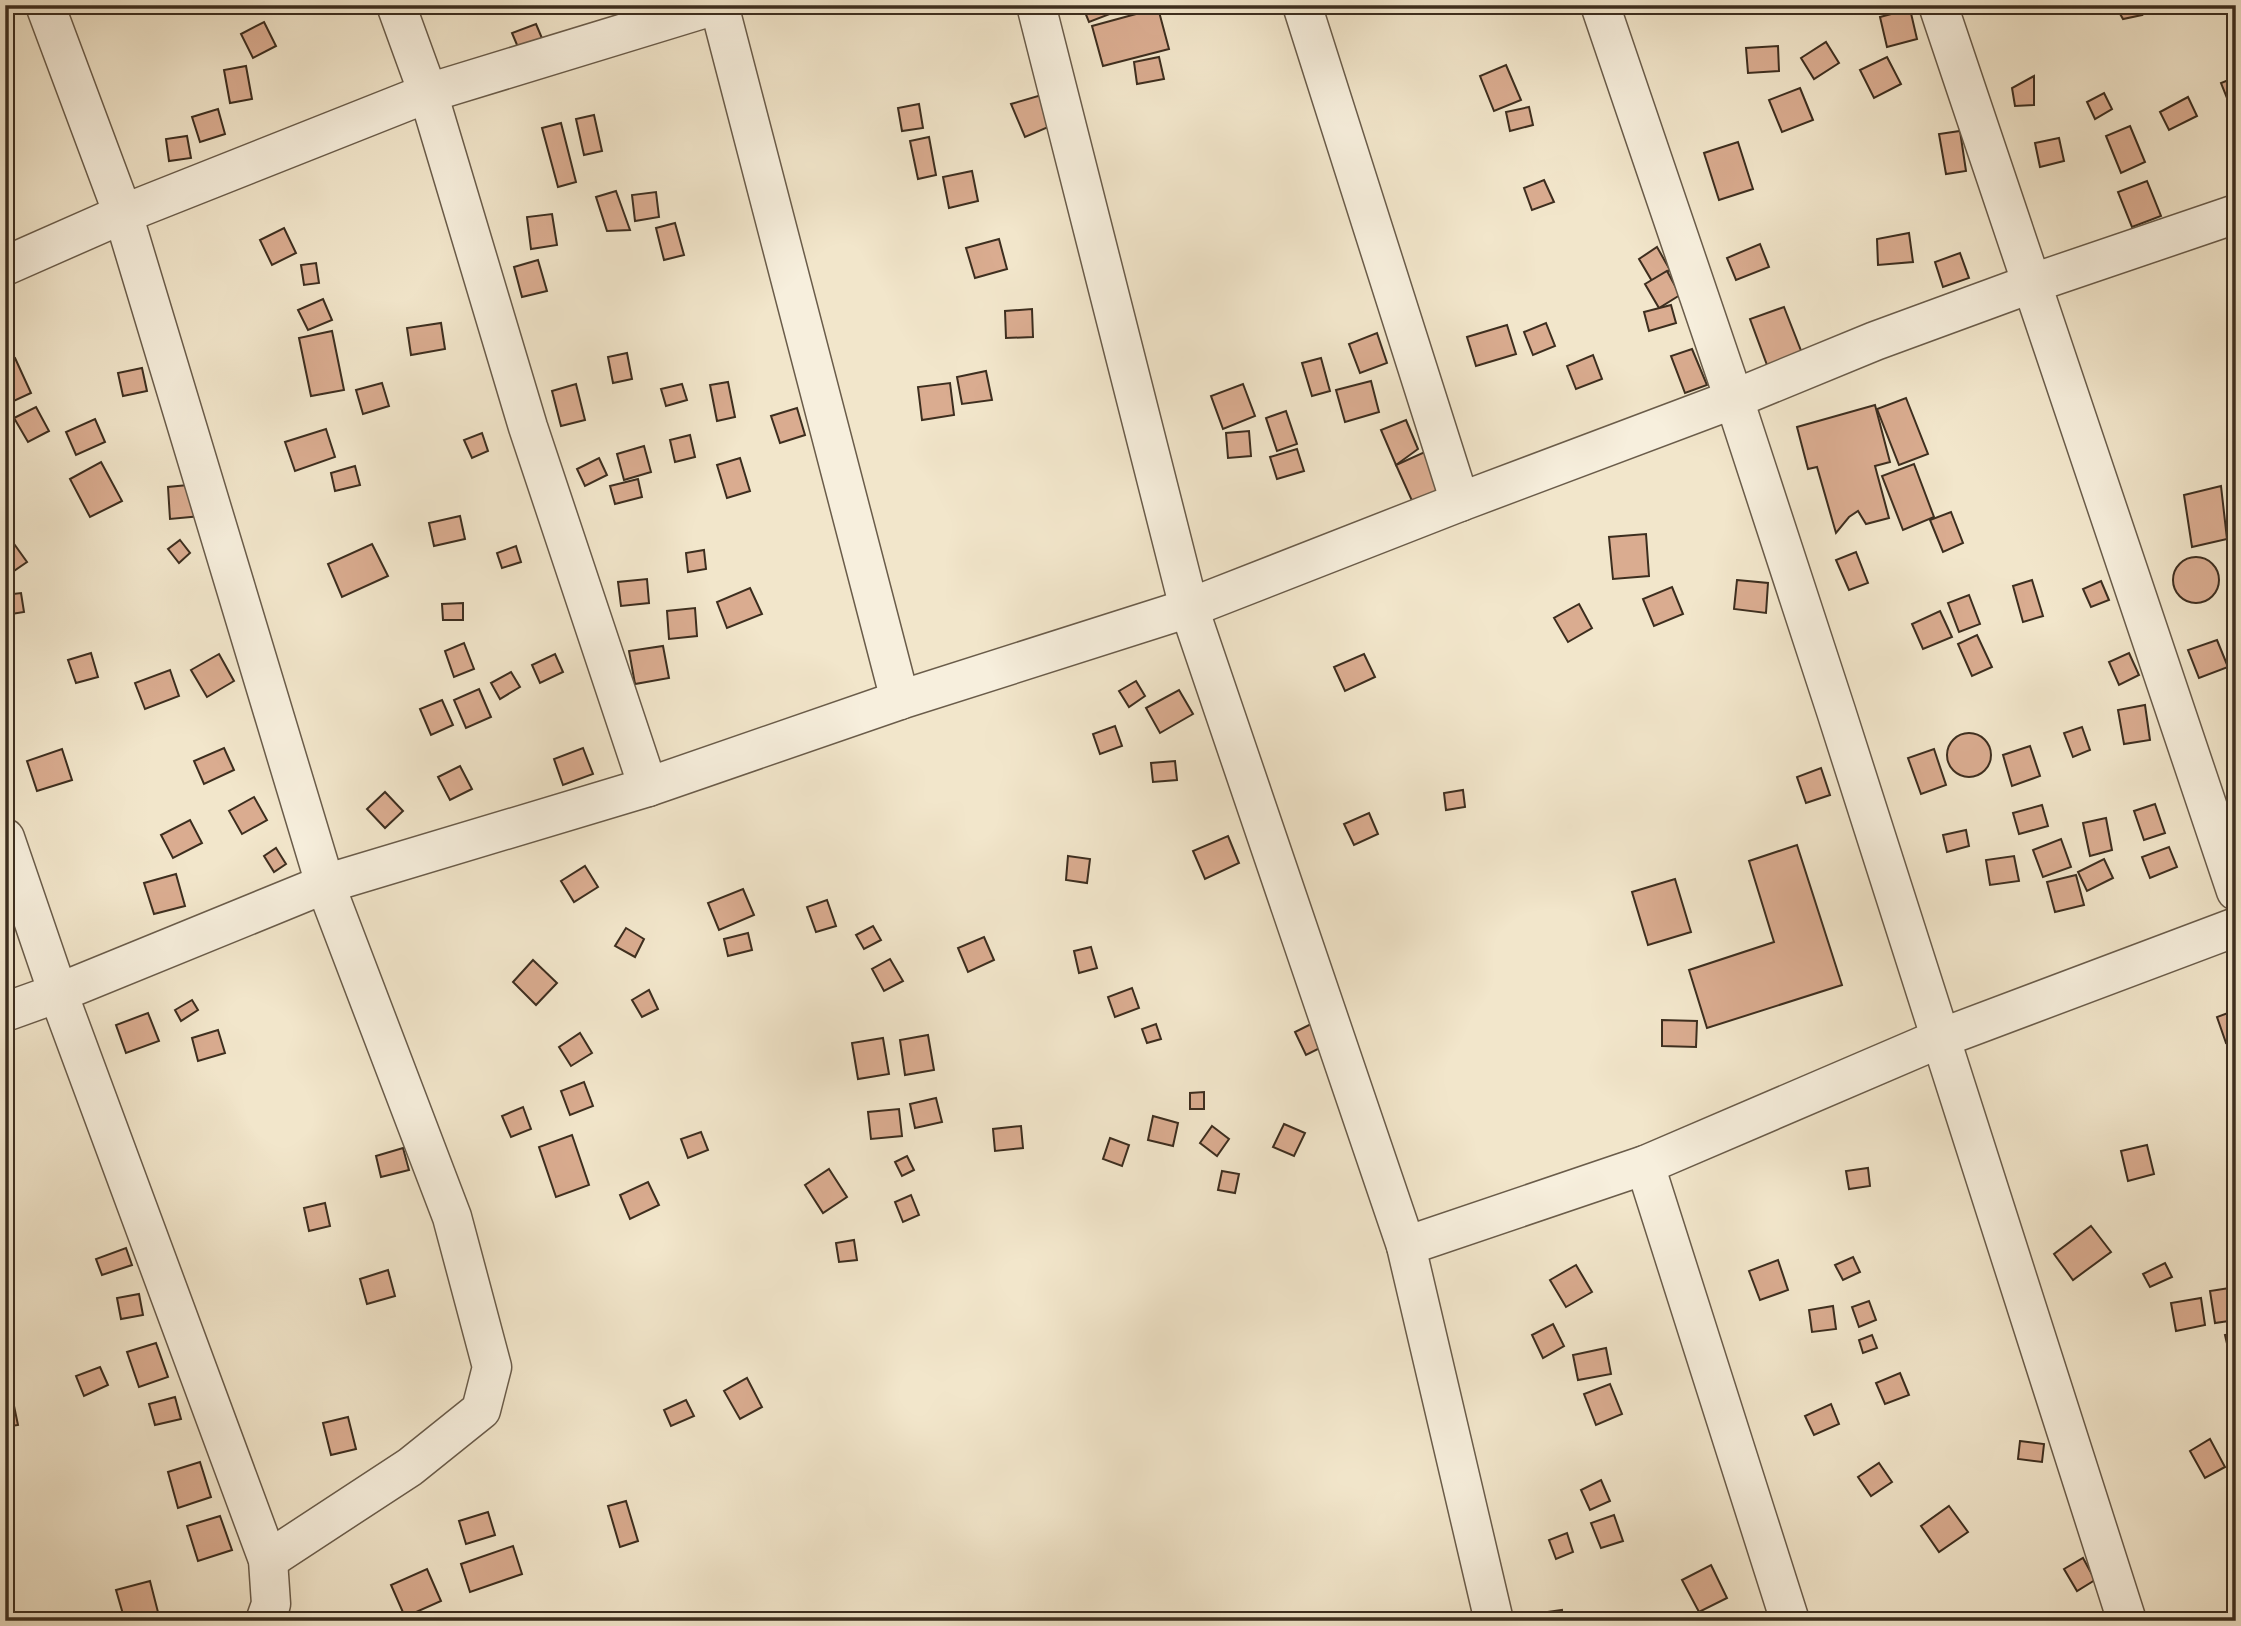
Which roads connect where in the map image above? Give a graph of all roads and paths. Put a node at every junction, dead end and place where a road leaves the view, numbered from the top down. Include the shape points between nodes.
1 (45, 5) edge
2 (396, 5) edge
3 (718, 5) edge
4 (1036, 5) edge
5 (1302, 5) edge
6 (1600, 5) edge
7 (1938, 5) edge
8 (428, 93) junction
9 (123, 214) junction
10 (2236, 214) edge
11 (5, 266) edge
12 (2033, 283) junction
13 (1734, 399) junction
14 (1460, 502) junction
15 (1189, 608) junction
16 (900, 700) junction
17 (649, 787) junction
18 (5, 838) edge
19 (324, 884) junction
20 (2236, 891) edge
21 (2236, 927) edge
22 (58, 993) junction
23 (5, 1012) edge
24 (1941, 1038) junction
25 (1645, 1165) junction
26 (1406, 1246) junction
27 (268, 1560) junction
28 (265, 1621) edge
29 (1494, 1621) edge
30 (1790, 1621) edge
31 (2127, 1621) edge

1 - 9 street
2 - 8 street
3 - 8 street
3 - 16 street
4 - 15 street
5 - 14 street
6 - 13 street
7 - 12 street
8 - 9 street
8 - 17 street via 528,427
9 - 11 street
9 - 19 street
10 - 12 street
12 - 13 street
12 - 20 street
13 - 14 street
13 - 24 street
14 - 15 street
15 - 16 street
15 - 26 street
16 - 17 street
17 - 19 street
18 - 22 street
19 - 22 street
19 - 27 street via 452,1217 492,1367 481,1410 410,1467
21 - 24 street
22 - 23 street
22 - 27 street
24 - 25 street
24 - 31 street
25 - 26 street
25 - 30 street
26 - 29 street
27 - 28 street via 271,1604

